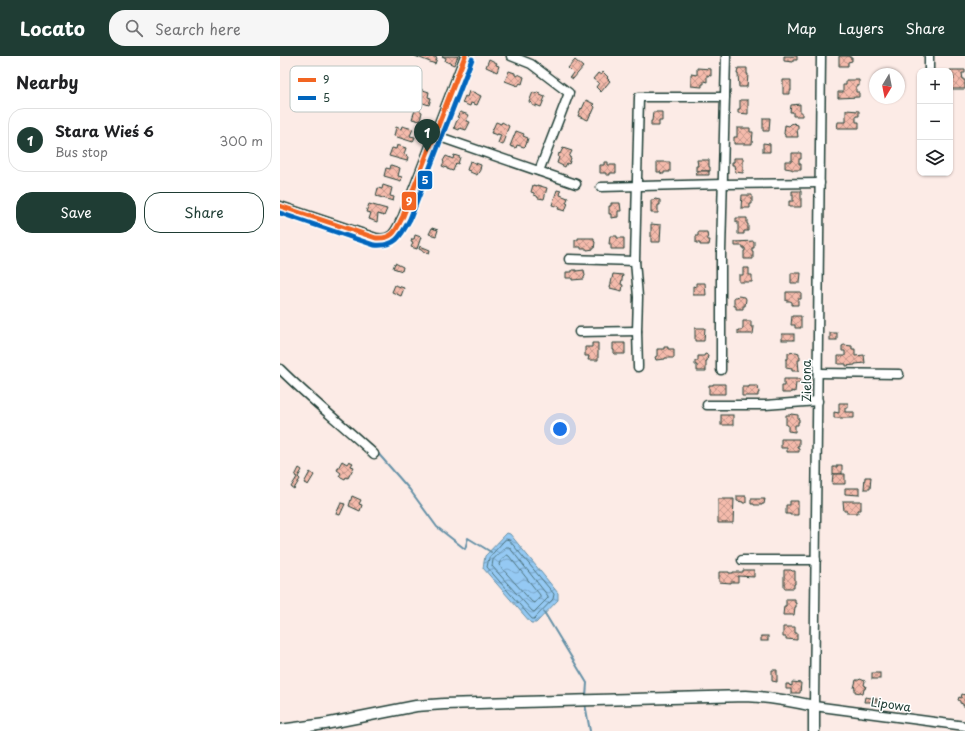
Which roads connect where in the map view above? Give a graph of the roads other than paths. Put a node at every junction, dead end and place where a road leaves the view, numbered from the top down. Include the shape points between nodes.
1 (466, 56) edge
2 (511, 56) edge
3 (726, 56) edge
4 (821, 56) edge
5 (929, 56) edge
6 (929, 68) edge
7 (725, 97) junction
8 (434, 135) junction
9 (539, 171) junction
10 (820, 183) junction
11 (576, 184) dead end
12 (723, 184) junction
13 (636, 186) junction
14 (600, 187) dead end
15 (280, 206) edge
16 (569, 259) dead end
17 (635, 261) junction
18 (637, 331) junction
19 (579, 332) dead end
20 (638, 367) dead end
21 (280, 369) edge
22 (721, 370) dead end
23 (818, 373) junction
24 (899, 374) dead end
25 (818, 401) junction
26 (707, 405) dead end
27 (374, 454) dead end
28 (742, 560) dead end
29 (816, 560) junction
30 (814, 706) junction
31 (965, 726) edge
32 (280, 730) edge
33 (814, 731) edge

1 - 8 street
2 - 9 street via 531,64 569,92
3 - 7 street
4 - 10 street, Zielona
5 - 6 street
7 - 12 street
7 - 13 street via 639,97
8 - 9 street
8 - 15 street via 402,216 388,238 376,238
9 - 11 street
10 - 12 street
10 - 23 street, Zielona
12 - 13 street
12 - 22 street
13 - 14 street
13 - 17 street
16 - 17 street
17 - 18 street
18 - 19 street
18 - 20 street
21 - 27 street
23 - 24 street
23 - 25 street, Zielona
25 - 26 street via 765,405
25 - 29 street, Zielona
28 - 29 street
29 - 30 street, Zielona
30 - 31 street, Lipowa
30 - 32 street via 766,696 444,704 416,706
30 - 33 street

